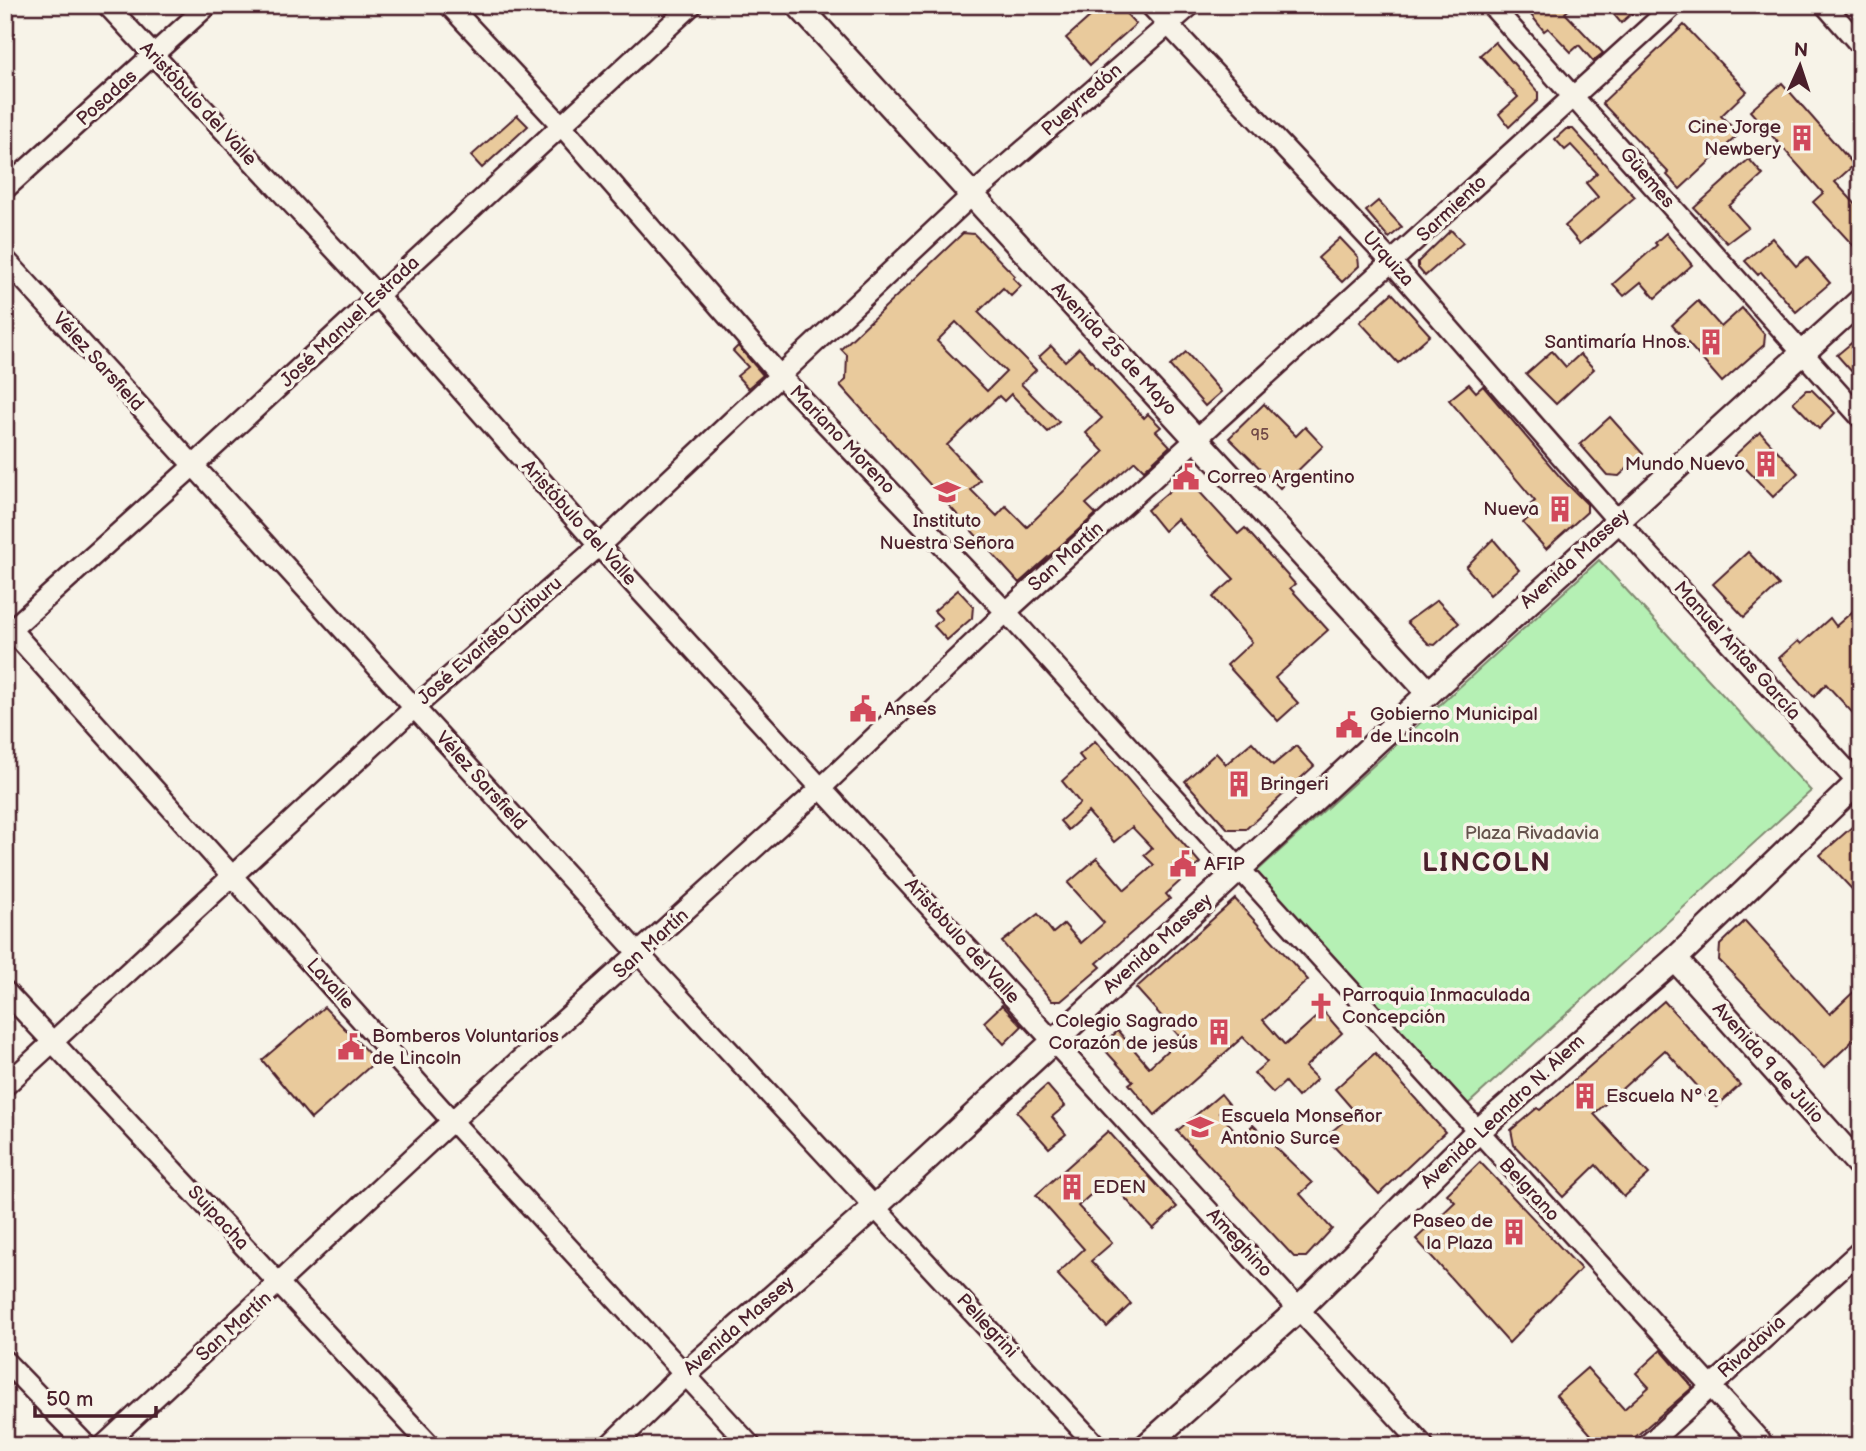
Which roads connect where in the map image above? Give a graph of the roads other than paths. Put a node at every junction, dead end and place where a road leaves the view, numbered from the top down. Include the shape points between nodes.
1 (107, 5) edge
2 (208, 5) edge
3 (449, 5) edge
4 (692, 5) edge
5 (798, 5) edge
6 (1150, 5) edge
7 (1191, 5) edge
8 (1491, 5) edge
9 (1674, 5) edge
10 (1825, 5) edge
11 (1169, 26) junction
12 (1861, 46) edge
13 (152, 57) junction
14 (1575, 96) junction
15 (561, 125) junction
16 (5, 189) edge
17 (972, 195) junction
18 (5, 258) edge
19 (1393, 264) junction
20 (379, 296) junction
21 (1861, 300) edge
22 (1801, 354) junction
23 (780, 376) junction
24 (1861, 418) edge
25 (1197, 439) junction
26 (192, 467) junction
27 (1617, 520) junction
28 (599, 546) junction
29 (1006, 612) junction
30 (7, 629) edge
31 (1429, 693) junction
32 (414, 708) junction
33 (1859, 782) edge
34 (822, 787) junction
35 (1238, 871) junction
36 (233, 875) junction
37 (640, 955) junction
38 (1675, 958) junction
39 (5, 991) edge
40 (1052, 1041) junction
41 (53, 1043) junction
42 (5, 1086) edge
43 (452, 1121) junction
44 (1476, 1133) junction
45 (1861, 1167) edge
46 (876, 1206) junction
47 (1861, 1250) edge
48 (280, 1284) junction
49 (1299, 1309) junction
50 (5, 1361) edge
51 (685, 1374) junction
52 (1709, 1386) junction
53 (87, 1446) edge
54 (103, 1446) edge
55 (430, 1446) edge
56 (611, 1446) edge
57 (751, 1446) edge
58 (1097, 1446) edge
59 (1146, 1446) edge
60 (1424, 1446) edge
61 (1646, 1446) edge
62 (1765, 1446) edge

1 - 13 street, Aristóbulo del Valle
2 - 13 street, Posadas
3 - 15 street, Mariano Moreno
4 - 15 street, José Manuel Estrada
5 - 17 main road, Avenida 25 de Mayo
6 - 11 street, Urquiza
7 - 11 street, Pueyrredón
8 - 14 street, Güemes
9 - 14 street, Sarmiento
10 - 12 street
11 - 17 street, Pueyrredón
11 - 19 street, Urquiza
13 - 16 street, Posadas
13 - 20 street, Aristóbulo del Valle
14 - 19 street, Sarmiento
14 - 22 street, Güemes
15 - 20 street, José Manuel Estrada
15 - 23 street, Mariano Moreno
17 - 23 street, José Evaristo Uriburu
17 - 25 main road, Avenida 25 de Mayo
18 - 26 street, Vélez Sarsfield
19 - 25 street, Sarmiento
19 - 27 street, Urquiza
20 - 26 street, José Manuel Estrada
20 - 28 street, Aristóbulo del Valle
21 - 22 main road, Avenida Massey
22 - 24 street, Güemes
22 - 27 main road, Avenida Massey
23 - 28 street, José Evaristo Uriburu
23 - 29 street, Mariano Moreno
25 - 29 street, San Martín
25 - 31 main road, Avenida 25 de Mayo
26 - 30 street, José Manuel Estrada
26 - 32 street, Vélez Sarsfield
27 - 31 main road, Avenida Massey
27 - 33 street, Manuel Antas García
28 - 32 street, José Evaristo Uriburu
28 - 34 street, Aristóbulo del Valle
29 - 34 street, San Martín
29 - 35 street, Mariano Moreno
30 - 36 street, Lavalle
31 - 35 main road, Avenida Massey
32 - 36 street, José Evaristo Uriburu
32 - 37 street, Vélez Sarsfield
33 - 38 main road, Avenida Leandro N. Alem
34 - 37 street, San Martín
34 - 40 street, Aristóbulo del Valle
35 - 40 main road, Avenida Massey
35 - 44 street, Belgrano
36 - 41 street, José Evaristo Uriburu
36 - 43 street, Lavalle
37 - 43 street, San Martín
37 - 46 street, Vélez Sarsfield
38 - 44 main road, Avenida Leandro N. Alem
38 - 45 main road, Avenida 9 de Julio
39 - 41 street, Suipacha
40 - 46 main road, Avenida Massey
40 - 49 street, Ameghino
41 - 42 street, José Evaristo Uriburu
41 - 48 street, Suipacha
43 - 48 street, San Martín
43 - 51 street, Lavalle
44 - 49 main road, Avenida Leandro N. Alem
44 - 52 street, Belgrano
46 - 51 main road, Avenida Massey
46 - 58 street, Pellegrini
47 - 52 street, Rivadavia
48 - 54 street, San Martín
48 - 55 street, Suipacha
49 - 59 main road, Avenida Leandro N. Alem
49 - 60 street, Ameghino
50 - 53 street
51 - 56 main road, Avenida Massey
51 - 57 street, Lavalle
52 - 61 street, Rivadavia
52 - 62 street, Belgrano

